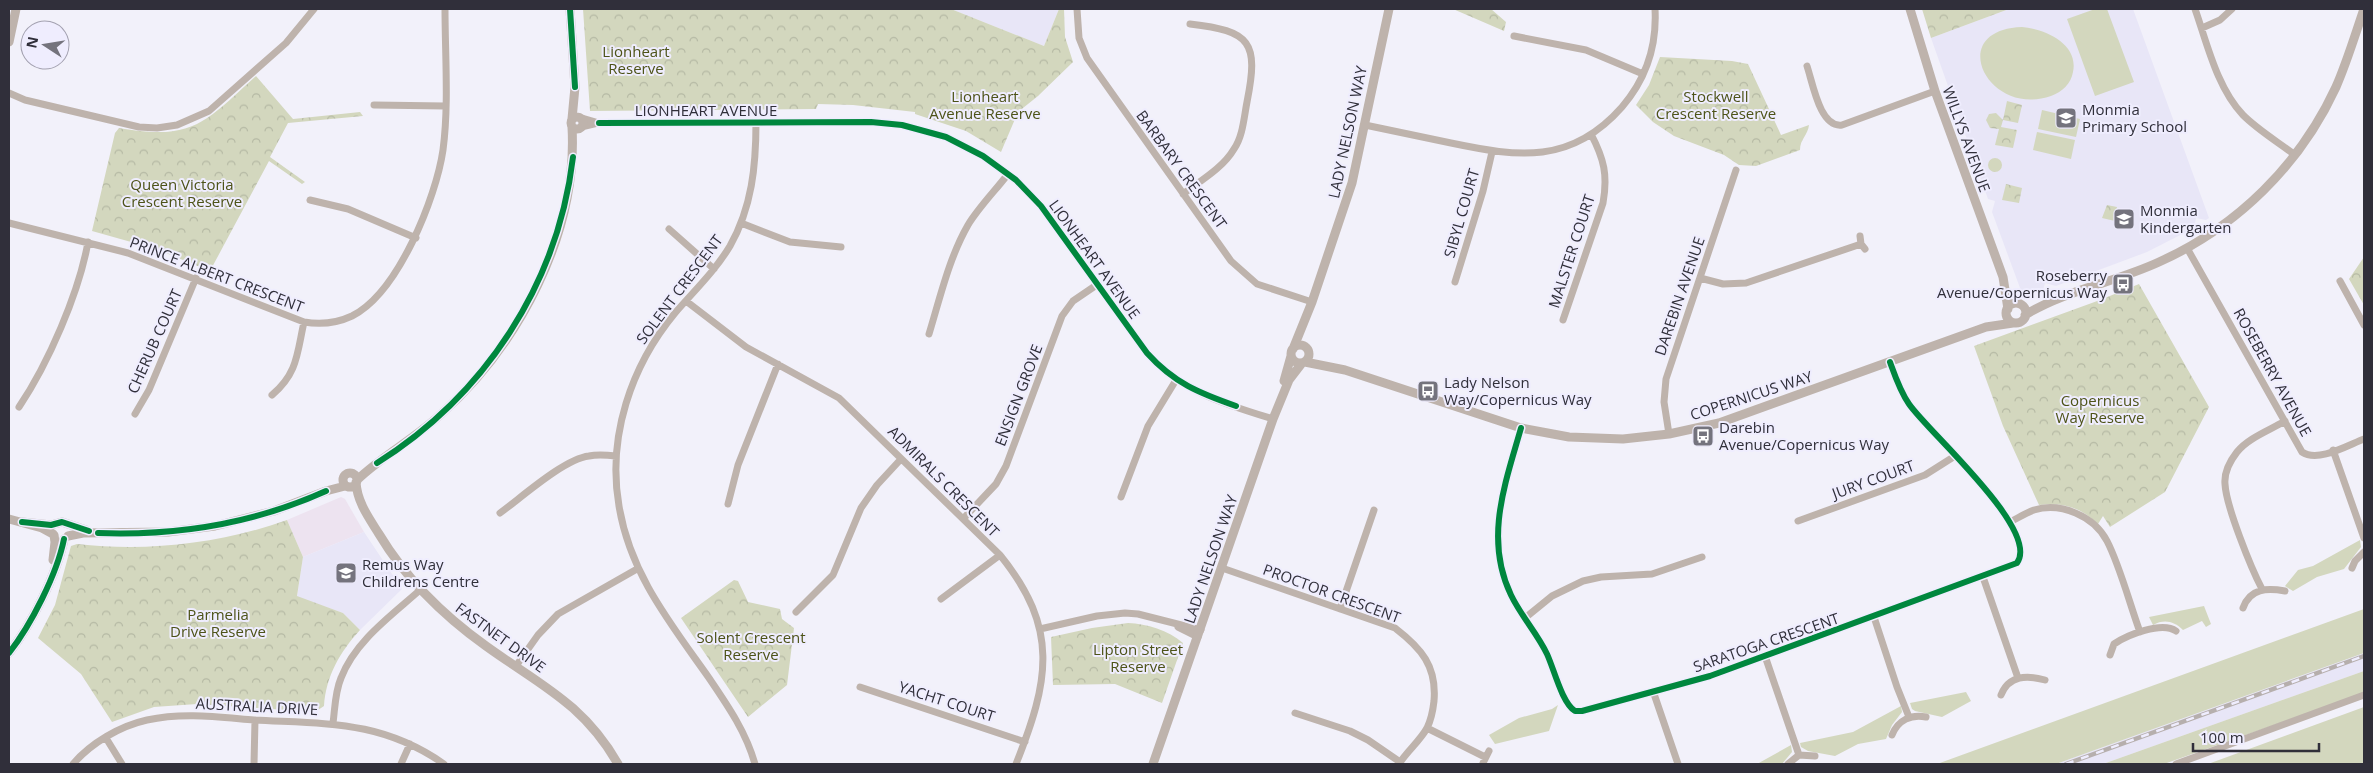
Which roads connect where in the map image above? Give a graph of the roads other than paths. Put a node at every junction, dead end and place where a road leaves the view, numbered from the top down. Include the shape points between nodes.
1 (16, 9) edge
2 (314, 9) edge
3 (445, 9) edge
4 (570, 9) edge
5 (1077, 9) edge
6 (1389, 9) edge
7 (1655, 9) edge
8 (1910, 9) edge
9 (2195, 9) edge
10 (2232, 9) edge
11 (2364, 9) edge
12 (1190, 24) dead end
13 (2202, 28) junction
14 (1514, 36) dead end
15 (9, 42) edge
16 (1807, 66) dead end
17 (1643, 74) junction
18 (1935, 91) junction
19 (9, 93) edge
20 (9, 100) edge
21 (25, 100) junction
22 (374, 105) dead end
23 (445, 106) junction
24 (756, 122) junction
25 (578, 123) junction
26 (1365, 126) junction
27 (1591, 134) junction
28 (1492, 152) junction
29 (2295, 155) junction
30 (1737, 170) dead end
31 (1008, 174) junction
32 (1183, 194) junction
33 (310, 200) dead end
34 (9, 223) edge
35 (741, 223) junction
36 (669, 230) dead end
37 (416, 238) junction
38 (88, 242) junction
39 (1862, 243) dead end
40 (841, 247) dead end
41 (2187, 248) junction
42 (714, 269) junction
43 (196, 278) junction
44 (1700, 278) junction
45 (2003, 278) junction
46 (2340, 281) dead end
47 (1455, 282) dead end
48 (1098, 284) junction
49 (686, 301) junction
50 (1312, 302) junction
51 (2050, 302) junction
52 (2021, 305) junction
53 (2007, 310) junction
54 (1307, 315) junction
55 (2025, 315) junction
56 (1563, 320) dead end
57 (304, 322) junction
58 (2013, 323) junction
59 (2364, 325) edge
60 (1986, 327) junction
61 (929, 334) dead end
62 (1307, 349) junction
63 (1292, 352) junction
64 (1303, 362) junction
65 (1890, 362) junction
66 (778, 364) junction
67 (1345, 370) junction
68 (1176, 380) junction
69 (272, 395) dead end
70 (19, 407) dead end
71 (135, 414) dead end
72 (1273, 419) junction
73 (2285, 421) junction
74 (1521, 428) junction
75 (1669, 434) junction
76 (2364, 439) edge
77 (2333, 450) junction
78 (616, 456) junction
79 (1955, 456) junction
80 (901, 459) junction
81 (377, 463) junction
82 (346, 480) junction
83 (356, 481) junction
84 (1121, 497) dead end
85 (360, 500) junction
86 (728, 504) dead end
87 (1374, 510) dead end
88 (500, 513) dead end
89 (9, 518) edge
90 (963, 519) junction
91 (1798, 522) dead end
92 (2010, 522) junction
93 (67, 524) junction
94 (54, 532) junction
95 (98, 533) junction
96 (66, 537) junction
97 (2364, 538) edge
98 (2364, 552) edge
99 (1000, 555) junction
100 (1702, 557) dead end
101 (1222, 568) junction
102 (2352, 568) dead end
103 (637, 569) junction
104 (50, 576) junction
105 (1983, 578) junction
106 (2262, 589) junction
107 (420, 590) junction
108 (2285, 591) dead end
109 (941, 599) dead end
110 (2243, 608) dead end
111 (1340, 609) junction
112 (796, 612) dead end
113 (1874, 617) junction
114 (1524, 618) junction
115 (1040, 630) junction
116 (2176, 631) dead end
117 (2140, 632) junction
118 (1200, 633) junction
119 (9, 653) edge
120 (2110, 655) dead end
121 (1765, 656) junction
122 (516, 666) junction
123 (2018, 678) junction
124 (2045, 680) dead end
125 (860, 687) dead end
126 (1653, 691) junction
127 (2001, 695) dead end
128 (2364, 695) edge
129 (1295, 713) dead end
130 (1909, 717) junction
131 (1926, 717) dead end
132 (255, 720) junction
133 (333, 724) junction
134 (1427, 728) junction
135 (1892, 734) dead end
136 (106, 738) junction
137 (1025, 742) junction
138 (410, 744) junction
139 (1799, 755) junction
140 (1815, 756) dead end
141 (1486, 757) dead end
142 (1399, 763) edge
143 (73, 764) edge
144 (122, 764) edge
145 (254, 764) edge
146 (401, 764) edge
147 (444, 764) edge
148 (618, 764) edge
149 (755, 764) edge
150 (1016, 764) edge
151 (1153, 764) edge
152 (1678, 764) edge
153 (1788, 764) edge
154 (2176, 764) edge

1 - 15 street
2 - 21 street via 286,43 254,71 208,111 182,124 162,128 139,127
3 - 23 street, PRINCE ALBERT CRESCENT
4 - 25 street
5 - 32 street, BARBARY CRESCENT via 1079,38 1087,58
6 - 26 street, LADY NELSON WAY
7 - 17 street via 1653,43
8 - 18 street, WILLYS AVENUE
9 - 13 street
10 - 13 street via 2220,20
11 - 29 street via 2336,88
12 - 32 street via 1223,29 1242,39 1252,57 1253,71 1241,134 1234,150 1226,161
13 - 29 street via 2221,79 2243,115
14 - 17 street via 1586,50
16 - 18 street via 1825,118 1834,125 1842,125
17 - 27 street via 1618,112
18 - 45 street, WILLYS AVENUE
19 - 21 street
20 - 21 street
22 - 23 street
23 - 37 street, PRINCE ALBERT CRESCENT via 440,167
24 - 25 street, LIONHEART AVENUE
24 - 31 street, LIONHEART AVENUE via 871,122 908,126 962,145
24 - 35 street, SOLENT CRESCENT via 752,186
25 - 81 street via 565,202 551,250 527,304 501,347 473,382 442,414
26 - 28 street
26 - 50 street, LADY NELSON WAY via 1352,183
27 - 28 street via 1544,153
27 - 56 street, MALSTER COURT via 1603,156 1603,204
28 - 47 street, SIBYL COURT
29 - 41 street via 2272,183 2238,214
30 - 44 street, DAREBIN AVENUE
31 - 48 street, LIONHEART AVENUE via 1041,206
31 - 61 street via 976,213 955,251
32 - 50 street, BARBARY CRESCENT via 1243,273 1257,284
33 - 37 street via 348,210
34 - 38 street, PRINCE ALBERT CRESCENT
35 - 40 street via 790,242
35 - 42 street, SOLENT CRESCENT
36 - 42 street
37 - 57 street, PRINCE ALBERT CRESCENT via 387,283 362,310 334,322
38 - 43 street, PRINCE ALBERT CRESCENT
38 - 70 street via 83,270 60,327 38,377
39 - 44 street via 1746,284 1723,284
41 - 51 street via 2138,271
41 - 73 street, ROSEBERRY AVENUE
42 - 49 street, SOLENT CRESCENT
43 - 57 street, PRINCE ALBERT CRESCENT
43 - 71 street, CHERUB COURT via 149,390
44 - 75 street, DAREBIN AVENUE via 1666,379 1664,402
45 - 52 street, WILLYS AVENUE
45 - 53 street, WILLYS AVENUE
46 - 59 street
48 - 68 street, LIONHEART AVENUE via 1148,353
48 - 90 street, ENSIGN GROVE via 1073,301 1062,316 1006,466 996,484
49 - 66 street, ADMIRALS CRESCENT via 746,347
49 - 78 street, SOLENT CRESCENT via 653,344 636,374 622,418
50 - 54 street, LADY NELSON WAY
51 - 52 street
51 - 55 street
52 - 53 street via 2012,305
52 - 55 street
53 - 58 street
53 - 60 street, COPERNICUS WAY
54 - 62 street, LADY NELSON WAY via 1304,338
54 - 63 street, LADY NELSON WAY
55 - 58 street via 2022,321
57 - 69 street via 292,374
58 - 60 street, COPERNICUS WAY
60 - 65 street, COPERNICUS WAY
62 - 63 street via 1300,345
62 - 64 street via 1308,358
62 - 67 street, COPERNICUS WAY
63 - 64 street via 1295,362
63 - 72 street, LADY NELSON WAY
64 - 67 street, COPERNICUS WAY
64 - 72 street, LADY NELSON WAY via 1289,380
65 - 75 street, COPERNICUS WAY via 1734,418
65 - 79 street, SARATOGA CRESCENT via 1909,404
66 - 80 street, ADMIRALS CRESCENT via 839,398
66 - 86 street via 738,464
67 - 74 street, COPERNICUS WAY
68 - 72 street, LIONHEART AVENUE via 1198,393
68 - 84 street via 1148,426
72 - 101 street, LADY NELSON WAY
73 - 77 street, ROSEBERRY AVENUE via 2306,455 2316,456
73 - 106 street via 2238,451 2225,482 2229,503
74 - 75 street, COPERNICUS WAY via 1593,439
74 - 114 street, SARATOGA CRESCENT via 1501,503 1497,534 1503,575
76 - 77 street, ROSEBERRY AVENUE
77 - 97 street
78 - 88 street via 587,456 575,460
78 - 103 street, SOLENT CRESCENT via 618,505 628,548
79 - 91 street, JURY COURT via 1925,475
79 - 92 street, SARATOGA CRESCENT via 2000,506
80 - 90 street, ADMIRALS CRESCENT
80 - 112 street via 869,496 832,575
81 - 82 street
81 - 83 street
82 - 83 street via 354,474
82 - 85 street, FASTNET DRIVE
82 - 95 street via 274,511 215,526 158,533
83 - 85 street, FASTNET DRIVE
85 - 107 street, FASTNET DRIVE via 390,552
87 - 111 street
89 - 94 street
90 - 99 street, ADMIRALS CRESCENT
92 - 105 street, SARATOGA CRESCENT via 2020,547 2020,560 2012,567
92 - 117 street via 2035,510 2056,508 2075,513 2092,523 2107,542
93 - 94 street via 59,522
93 - 95 street
93 - 96 street via 70,530
94 - 96 street via 58,539
94 - 104 street
95 - 96 street
96 - 104 street
98 - 102 street
99 - 109 street
99 - 115 street, ADMIRALS CRESCENT via 1025,592
100 - 114 street via 1652,574 1583,581 1552,596
101 - 111 street, PROCTOR CRESCENT
101 - 118 street, LADY NELSON WAY
103 - 122 street via 558,614
103 - 149 street, SOLENT CRESCENT via 666,618 736,718
104 - 119 street via 34,614
105 - 113 street, SARATOGA CRESCENT
105 - 123 street
106 - 108 street
106 - 110 street via 2250,596
107 - 122 street, FASTNET DRIVE via 466,631
107 - 133 street via 354,655 340,679
111 - 134 street, PROCTOR CRESCENT via 1395,628 1412,641 1428,661 1435,686
113 - 121 street, SARATOGA CRESCENT
113 - 130 street
114 - 126 street, SARATOGA CRESCENT via 1544,647 1567,704 1575,711
115 - 118 street via 1112,613 1138,614
115 - 137 street, ADMIRALS CRESCENT via 1041,692
116 - 117 street via 2165,626
117 - 120 street via 2114,644
118 - 151 street, LADY NELSON WAY
121 - 126 street, SARATOGA CRESCENT via 1710,676
121 - 139 street
122 - 148 street, FASTNET DRIVE via 554,691 584,717
123 - 124 street
123 - 127 street via 2008,683
125 - 137 street, YACHT COURT
126 - 152 street
128 - 154 street
129 - 142 street via 1350,731
130 - 131 street
130 - 135 street via 1896,726
132 - 133 street, AUSTRALIA DRIVE
132 - 136 street, AUSTRALIA DRIVE via 164,717 129,726
132 - 145 street
133 - 138 street, AUSTRALIA DRIVE via 372,730
134 - 141 street
134 - 142 street, PROCTOR CRESCENT
136 - 143 street, AUSTRALIA DRIVE
136 - 144 street
137 - 150 street, ADMIRALS CRESCENT
138 - 146 street
138 - 147 street, AUSTRALIA DRIVE
139 - 140 street
139 - 153 street

